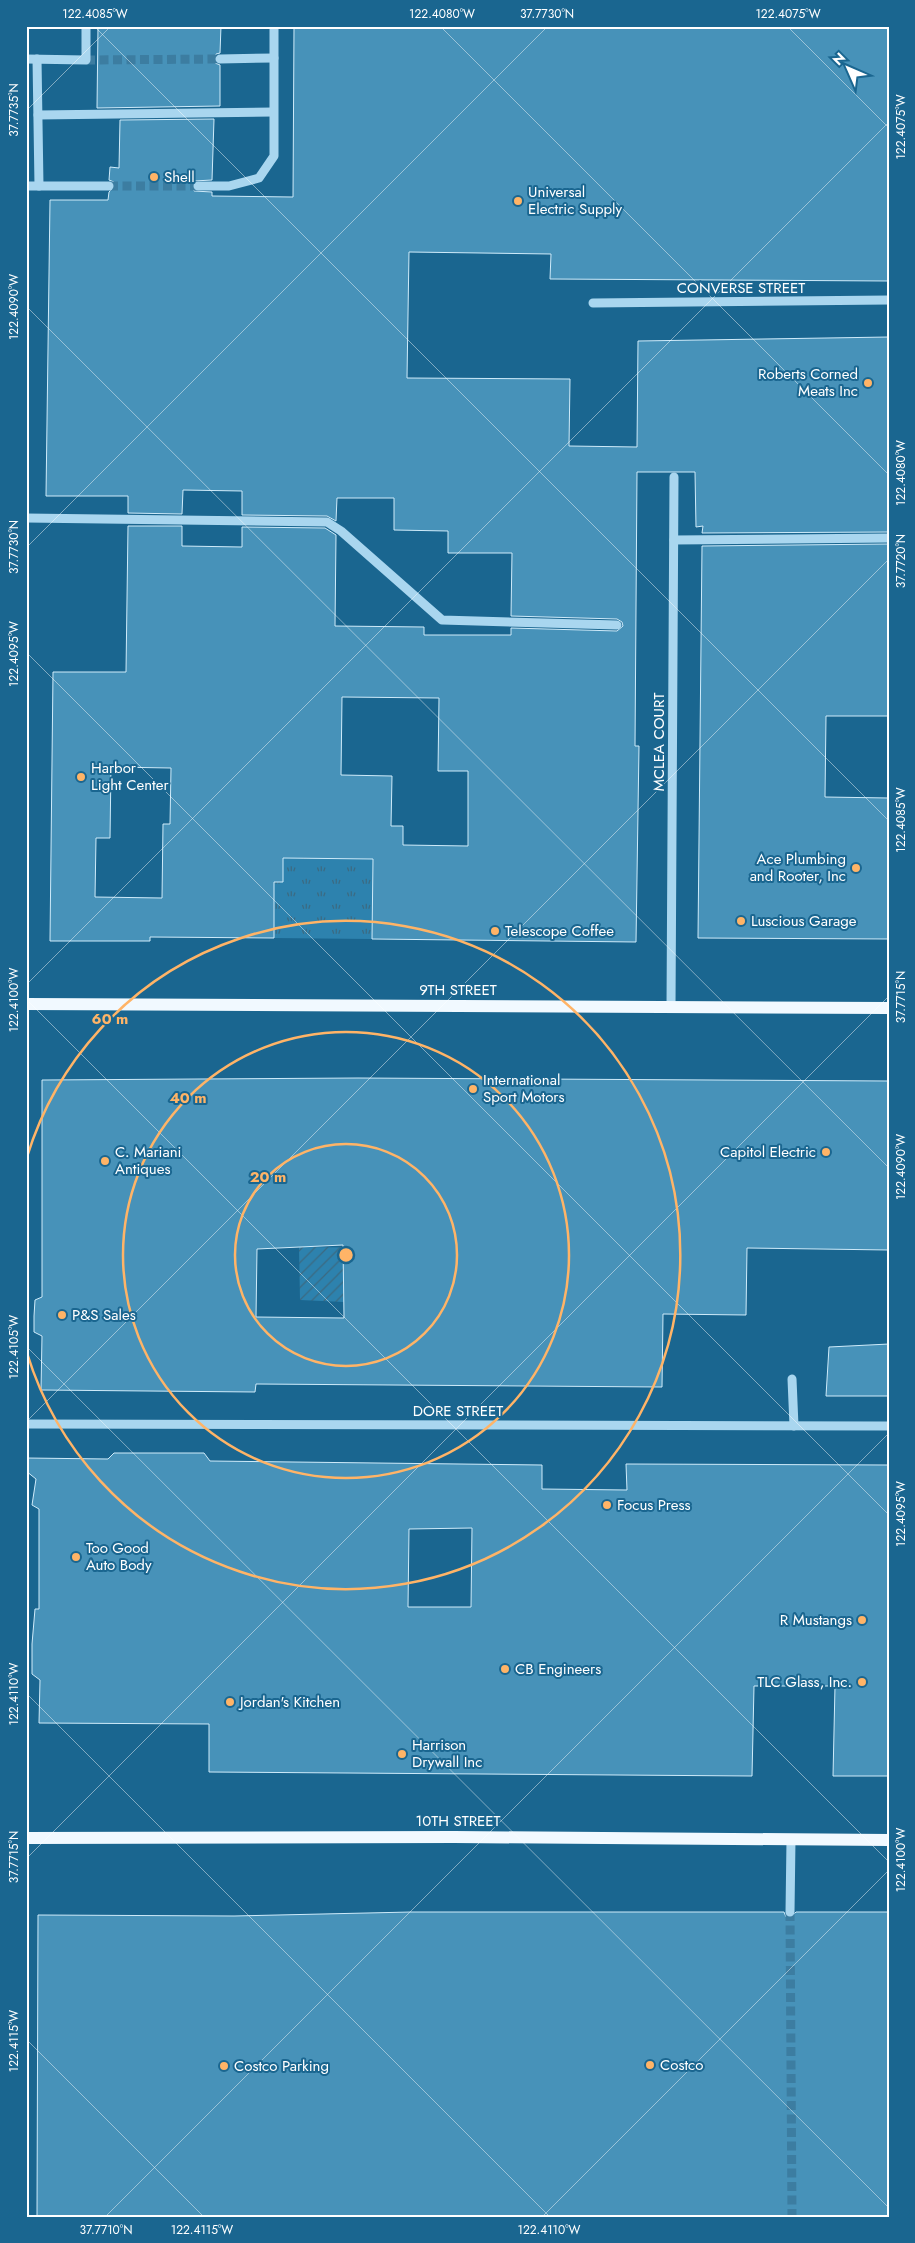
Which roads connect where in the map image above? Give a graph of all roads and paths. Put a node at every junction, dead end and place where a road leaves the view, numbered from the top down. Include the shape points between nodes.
1 (86, 26) edge
2 (274, 26) edge
3 (274, 58) junction
4 (26, 59) edge
5 (37, 59) junction
6 (220, 59) tunnel mouth
7 (273, 112) junction
8 (38, 115) junction
9 (26, 186) edge
10 (39, 186) junction
11 (109, 186) tunnel mouth
12 (198, 186) tunnel mouth
13 (889, 300) edge
14 (593, 303) dead end
15 (674, 477) dead end
16 (26, 518) edge
17 (889, 538) edge
18 (674, 540) junction
19 (617, 625) dead end
20 (26, 1004) edge
21 (671, 1007) junction
22 (889, 1008) edge
23 (792, 1379) dead end
24 (26, 1424) edge
25 (794, 1426) junction
26 (889, 1426) edge
27 (26, 1838) edge
28 (791, 1840) junction
29 (889, 1840) edge
30 (790, 1912) tunnel mouth

1 - 5 street via 86,60
2 - 3 street
3 - 6 street
3 - 7 street
4 - 5 street
5 - 8 street
7 - 8 street
7 - 12 street via 274,156 259,178 229,186
8 - 10 street
9 - 10 street
10 - 11 street
13 - 14 street, CONVERSE STREET
15 - 18 street, MCLEA COURT
16 - 19 street via 327,522 442,620
17 - 18 street
18 - 21 street, MCLEA COURT
20 - 21 main road, 9TH STREET
21 - 22 main road, 9TH STREET
23 - 25 street
24 - 25 street, DORE STREET
25 - 26 street, DORE STREET
27 - 28 main road, 10TH STREET
28 - 29 main road, 10TH STREET
28 - 30 street

